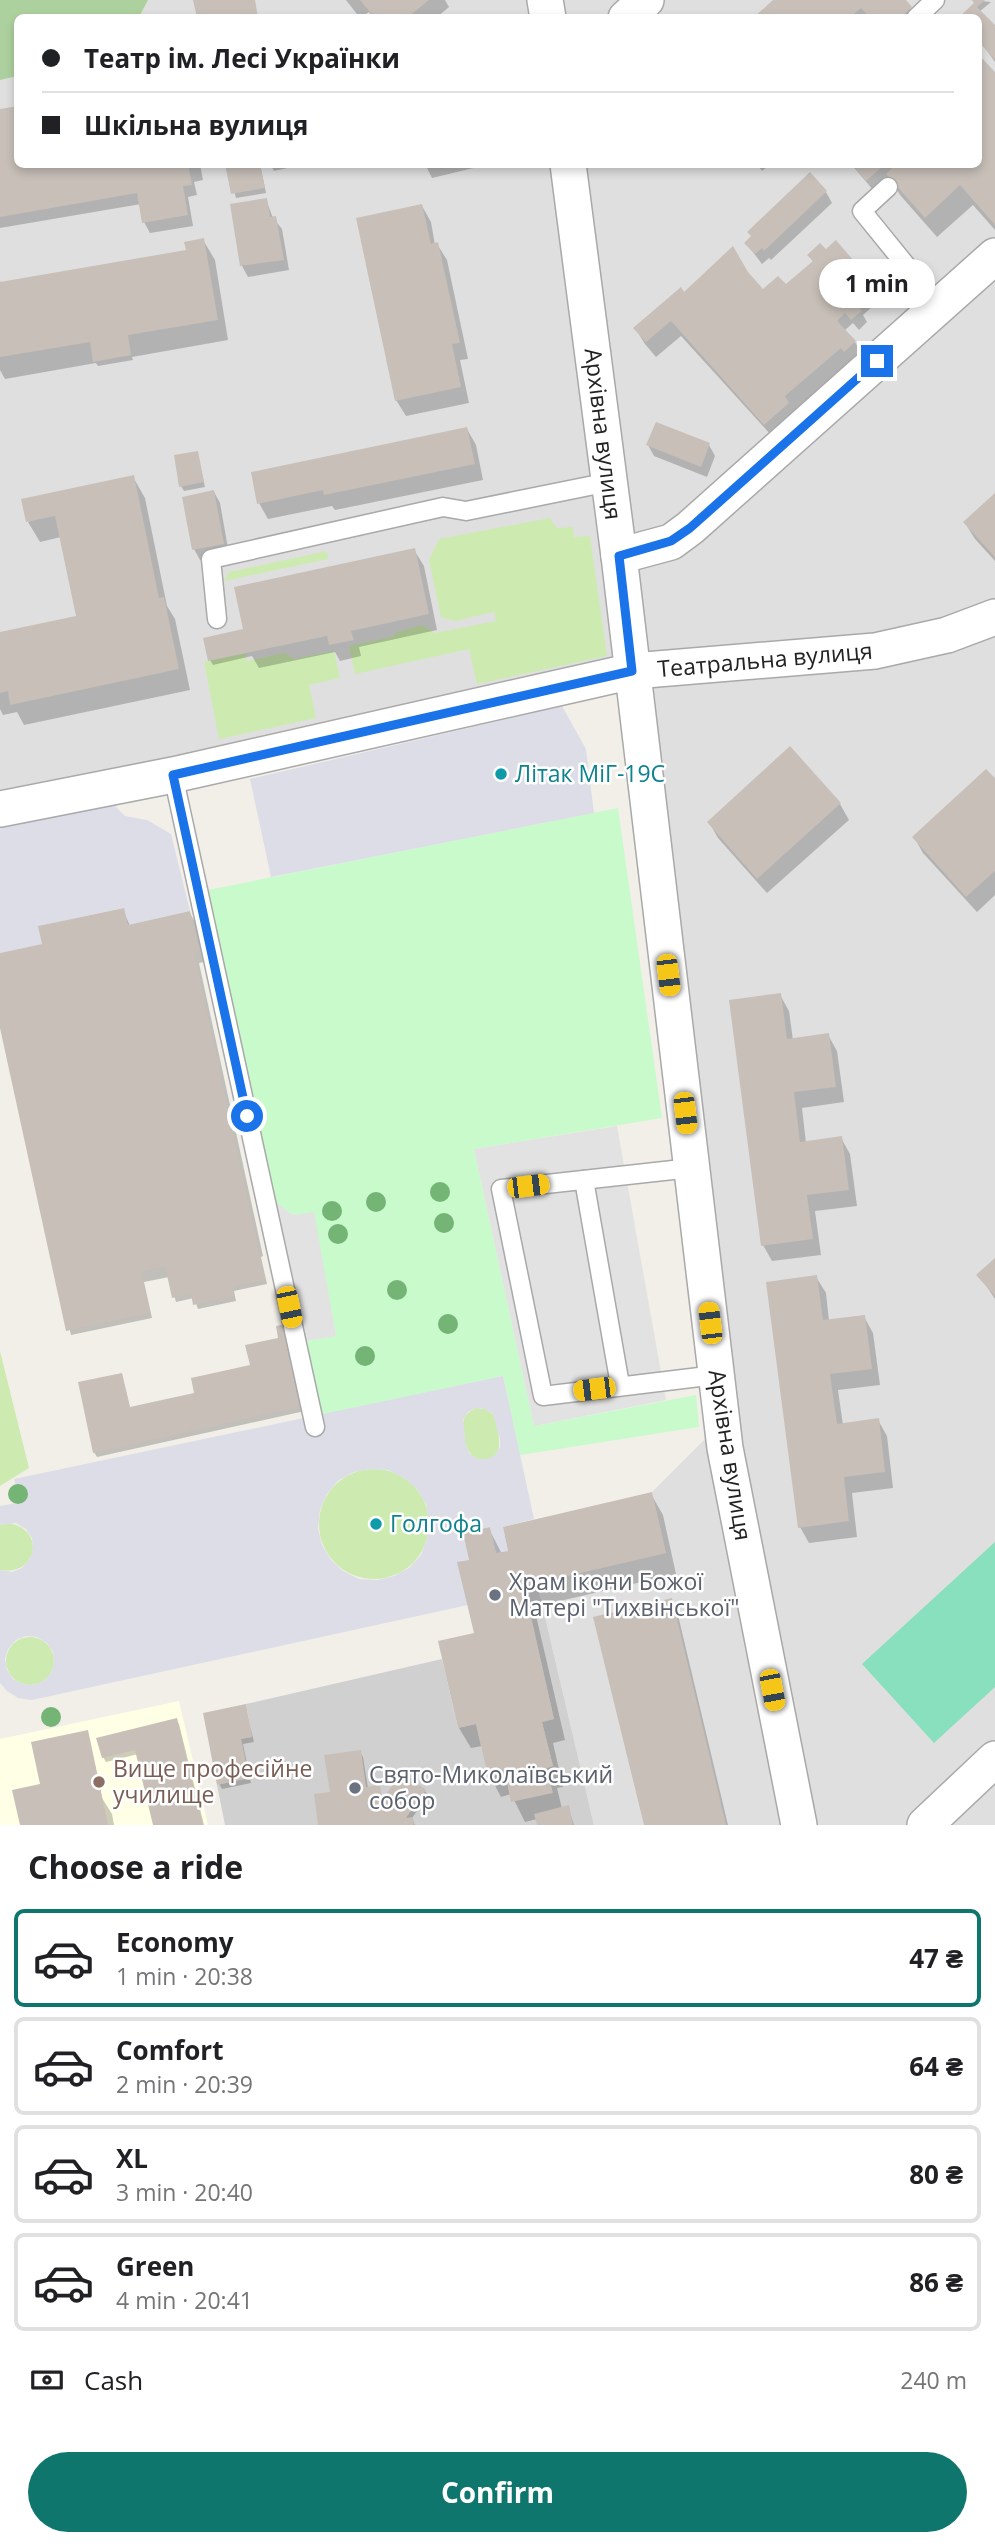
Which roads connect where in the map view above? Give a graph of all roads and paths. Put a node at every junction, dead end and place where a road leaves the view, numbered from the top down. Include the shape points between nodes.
1 (646, 0) edge
2 (935, 0) edge
3 (630, 14) edge
4 (920, 14) edge
5 (569, 168) edge
6 (888, 187) dead end
7 (995, 256) edge
8 (939, 306) junction
9 (610, 482) junction
10 (619, 556) junction
11 (995, 617) edge
12 (217, 619) dead end
13 (632, 671) junction
14 (173, 775) junction
15 (0, 809) edge
16 (691, 1168) junction
17 (584, 1180) junction
18 (716, 1375) junction
19 (620, 1385) junction
20 (315, 1427) dead end
21 (995, 1759) edge
22 (799, 1825) edge
23 (925, 1825) edge

1 - 3 street
2 - 4 lane
5 - 9 street, Архівна вулиця
6 - 8 lane via 862,211
7 - 8 street
8 - 10 street via 690,528 671,541
9 - 10 street, Архівна вулиця
9 - 12 lane via 467,511 443,506 211,559
10 - 13 street, Архівна вулиця
11 - 13 street, Театральна вулиця via 947,635 875,651
13 - 14 street, Театральна вулиця
13 - 16 street, Архівна вулиця
14 - 15 street, Театральна вулиця
14 - 20 lane
16 - 17 lane
16 - 18 street, Архівна вулиця
17 - 19 lane
17 - 19 lane via 501,1189 543,1396
18 - 19 lane
18 - 22 street, Архівна вулиця via 725,1448
21 - 23 street

